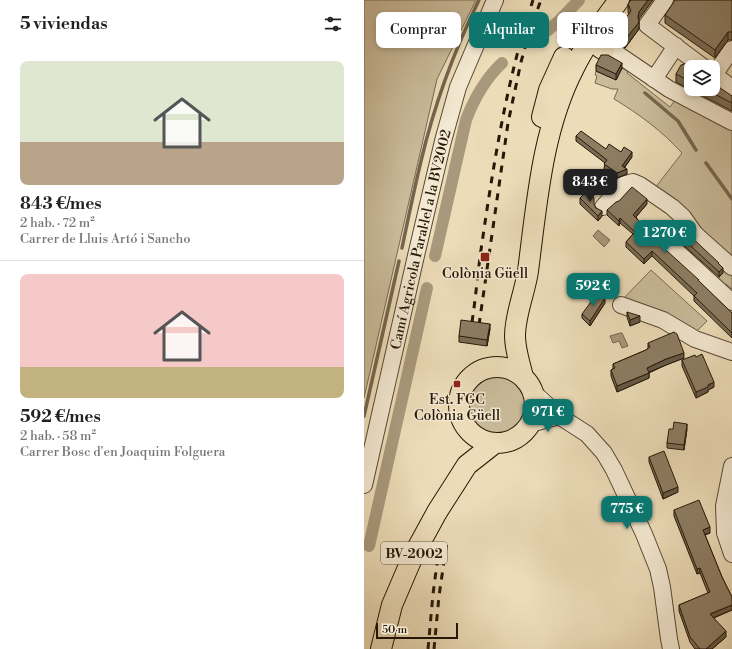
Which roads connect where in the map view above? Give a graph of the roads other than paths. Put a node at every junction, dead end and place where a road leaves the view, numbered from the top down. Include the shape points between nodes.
1 (495, 0) edge
2 (602, 0) edge
3 (608, 0) edge
4 (620, 0) edge
5 (665, 0) edge
6 (600, 12) edge
7 (601, 12) edge
8 (614, 12) edge
9 (676, 46) junction
10 (586, 48) edge
11 (593, 48) edge
12 (604, 48) edge
13 (732, 49) edge
14 (694, 60) edge
15 (720, 62) edge
16 (654, 79) junction
17 (720, 79) edge
18 (732, 88) edge
19 (732, 122) edge
20 (603, 207) dead end
21 (652, 229) dead end
22 (732, 267) edge
23 (732, 302) edge
24 (520, 305) junction
25 (621, 305) dead end
26 (515, 336) junction
27 (732, 352) edge
28 (488, 368) junction
29 (528, 385) junction
30 (559, 416) junction
31 (530, 424) junction
32 (466, 426) junction
33 (495, 443) junction
34 (467, 465) junction
35 (732, 466) edge
36 (364, 485) edge
37 (732, 554) edge
38 (381, 649) edge
39 (671, 649) edge

1 - 36 street, Camí Agricola Paral·lel a la BV2002 via 456,94 443,141
2 - 7 main road, BV-2002
3 - 6 main road, BV-2002
4 - 8 main road, BV-2002
5 - 9 street via 647,24
9 - 14 street
9 - 16 street
10 - 24 main road, BV-2002 via 565,55 549,90 526,195
11 - 24 main road, BV-2002 via 579,59 556,110 538,196 528,275
12 - 16 street
13 - 15 street
16 - 19 street
17 - 18 street
20 - 22 street via 623,185 633,182 640,184 672,207 695,234
21 - 23 street
24 - 26 main road, BV-2002
25 - 27 street via 663,320 695,339
26 - 28 main road, BV-2002
26 - 29 main road, BV-2002
28 - 29 main road via 503,367 517,372
28 - 32 main road, BV-2002 via 476,373 461,391 459,406
29 - 30 street
29 - 31 main road, BV-2002 via 535,398 535,411
30 - 31 street
30 - 39 street via 587,434 604,453 642,528 658,569
31 - 33 main road, BV-2002 via 516,437
32 - 33 main road, BV-2002 via 480,439
32 - 34 main road, BV-2002
33 - 34 main road, BV-2002
34 - 38 main road, BV-2002 via 437,512 403,577 392,605
35 - 37 street via 724,506 725,533

